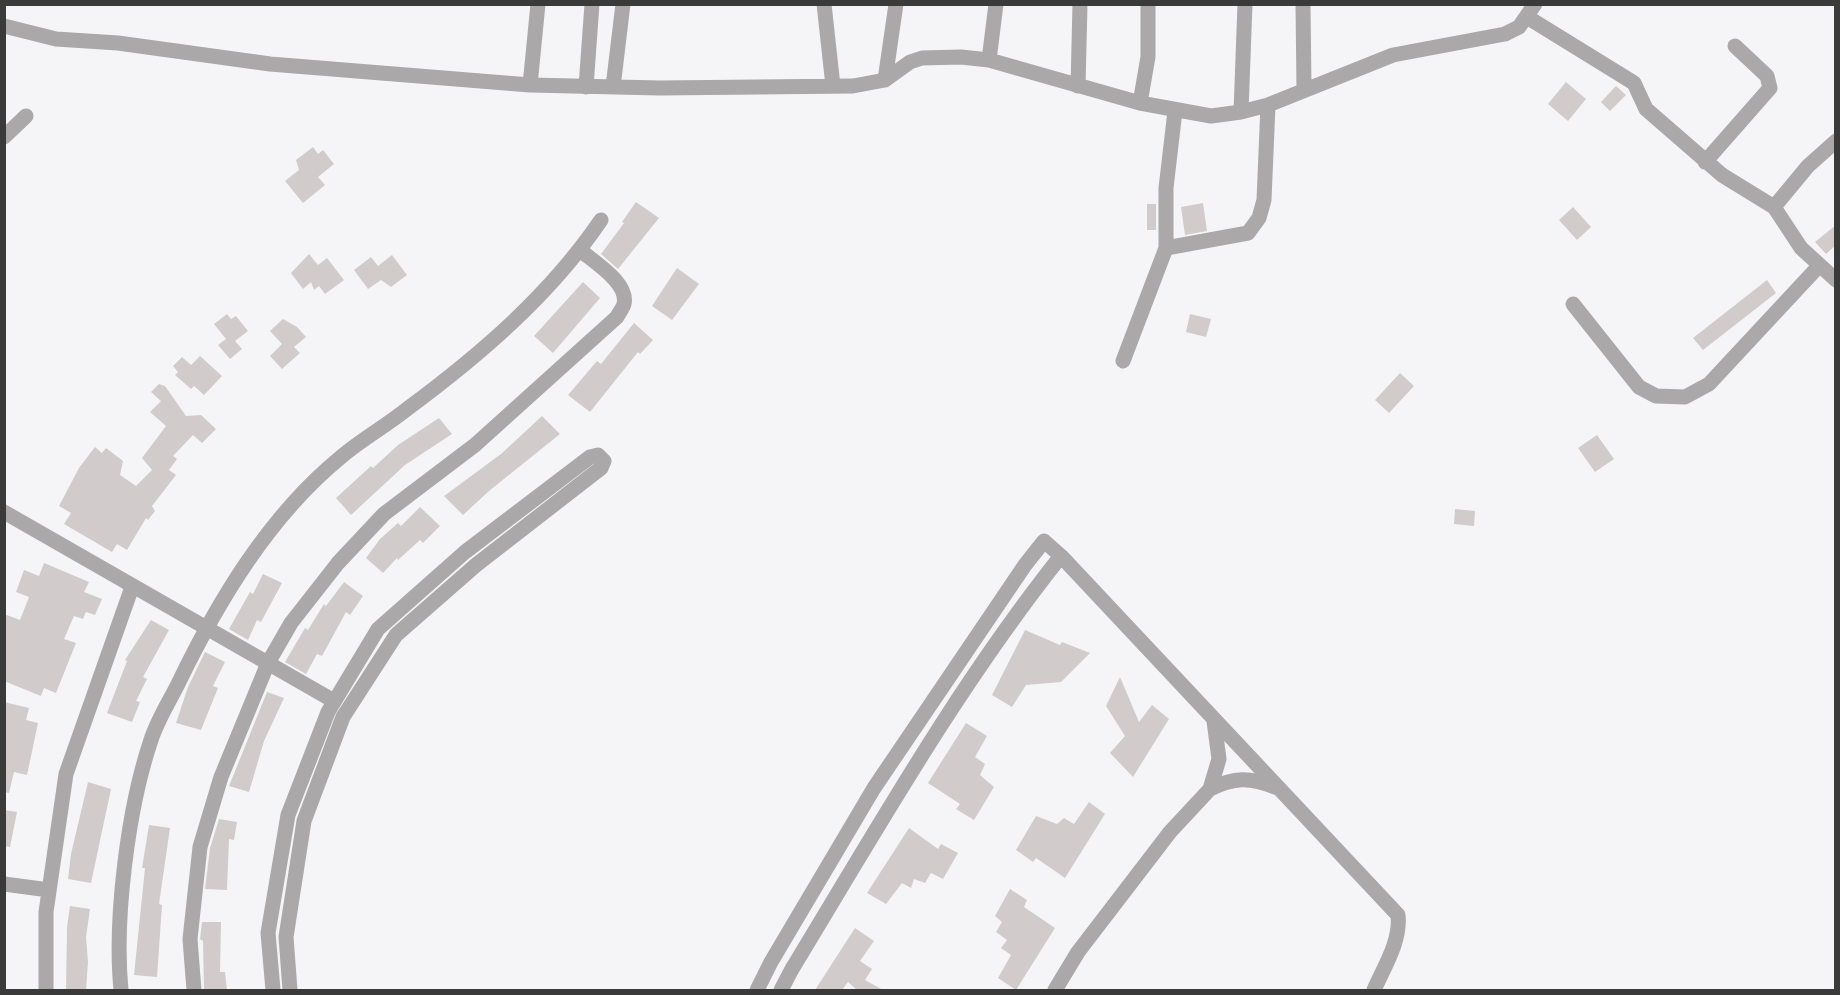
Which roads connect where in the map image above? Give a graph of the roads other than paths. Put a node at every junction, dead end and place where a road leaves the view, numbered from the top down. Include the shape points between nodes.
1 (538, 4) edge
2 (592, 4) edge
3 (623, 4) edge
4 (824, 4) edge
5 (896, 4) edge
6 (996, 4) edge
7 (1080, 4) edge
8 (1148, 4) edge
9 (1245, 4) edge
10 (1303, 4) edge
11 (1531, 11) edge
12 (4, 26) edge
13 (1735, 46) dead end
14 (989, 60) junction
15 (885, 81) junction
16 (530, 85) junction
17 (833, 86) junction
18 (1078, 86) junction
19 (586, 87) junction
20 (613, 87) junction
21 (1304, 90) junction
22 (1140, 103) junction
23 (1268, 105) junction
24 (1175, 111) junction
25 (1241, 112) junction
26 (26, 116) dead end
27 (6, 134) edge
28 (1836, 141) edge
29 (1705, 162) junction
30 (1774, 207) junction
31 (601, 220) dead end
32 (1166, 248) junction
33 (580, 250) junction
34 (1818, 267) junction
35 (1836, 280) edge
36 (1572, 304) dead end
37 (1123, 361) dead end
38 (4, 512) edge
39 (1061, 555) junction
40 (132, 587) junction
41 (206, 626) junction
42 (268, 663) junction
43 (334, 701) junction
44 (1214, 721) junction
45 (1210, 789) junction
46 (1282, 790) junction
47 (4, 884) edge
48 (49, 890) junction
49 (46, 990) edge
50 (121, 990) edge
51 (194, 990) edge
52 (273, 990) edge
53 (290, 990) edge
54 (757, 990) edge
55 (781, 990) edge
56 (1055, 990) edge
57 (1374, 990) edge

1 - 16 street
2 - 19 street
3 - 20 street
4 - 17 street
5 - 15 street
6 - 14 street
7 - 18 street
8 - 22 street via 1149,48
9 - 25 street
10 - 21 street
11 - 21 street via 1519,27 1506,34 1393,55
11 - 29 street via 1634,83 1646,109
12 - 16 street via 56,39 118,43 270,64
13 - 29 street via 1767,76 1770,88
14 - 15 street via 922,58
14 - 18 street
15 - 17 street
16 - 19 street
17 - 20 street
18 - 22 street
19 - 20 street
21 - 23 street
22 - 24 street
23 - 25 street
23 - 32 street via 1264,201 1259,218 1248,233
24 - 25 street via 1211,116
24 - 32 street via 1166,188
26 - 27 street
28 - 30 street via 1808,166
29 - 30 street
30 - 34 street
31 - 33 street
32 - 37 street
33 - 41 street via 501,336 340,457 298,499 263,539
33 - 42 street via 623,292 624,304 617,317 475,445 384,514 297,614
34 - 35 street
34 - 36 street via 1709,384 1685,398 1666,399 1638,387
38 - 40 street
39 - 44 street
39 - 54 street via 1044,541 1025,565 874,788
39 - 55 street via 1001,636 896,798
40 - 41 street
40 - 48 street via 66,774
41 - 42 street
41 - 50 street via 151,739 133,809 124,874
42 - 43 street
42 - 51 street via 221,777 200,847 190,939
43 - 52 street via 288,815 268,933
43 - 53 street via 378,629 465,552 594,454 602,457 601,468 476,565 396,635 343,717 304,821 286,937
44 - 45 street via 1220,759
44 - 46 street
45 - 46 street via 1226,780 1242,778
45 - 56 street via 1156,850 1078,952
46 - 57 street via 1398,915 1395,941
47 - 48 street
48 - 49 street via 45,912

